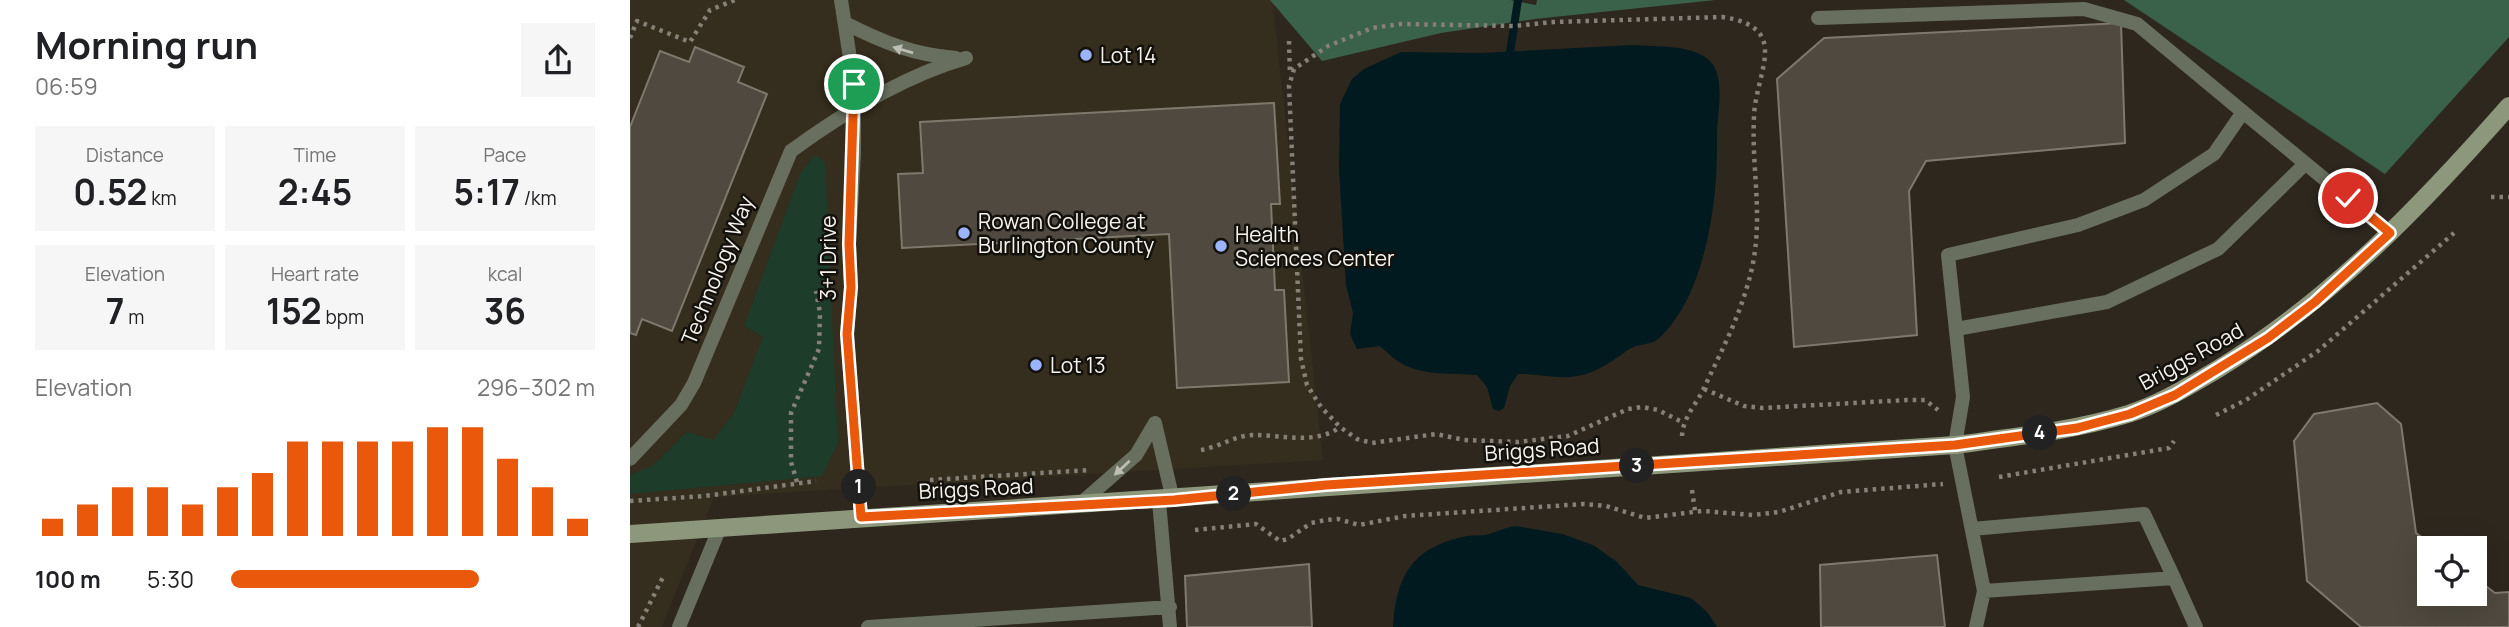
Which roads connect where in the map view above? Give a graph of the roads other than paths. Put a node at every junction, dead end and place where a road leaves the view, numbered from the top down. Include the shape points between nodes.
1 (841, 0) edge
2 (1818, 18) dead end
3 (845, 23) junction
4 (2509, 106) edge
5 (854, 111) junction
6 (2243, 112) junction
7 (2305, 164) junction
8 (2390, 233) junction
9 (1956, 329) junction
10 (1955, 445) junction
11 (630, 459) edge
12 (1166, 500) junction
13 (1080, 504) junction
14 (861, 517) junction
15 (720, 527) junction
16 (1972, 529) junction
17 (630, 534) edge
18 (2174, 578) junction
19 (1984, 591) junction
20 (1170, 607) junction
21 (679, 627) edge
22 (868, 627) edge
23 (1170, 627) edge
24 (1976, 627) edge
25 (2196, 627) edge

1 - 3 lane, 3+1 Drive
2 - 6 lane via 2084,9 2137,24
3 - 5 lane, 3+1 Drive
5 -> 3 lane, Technology Way via 924,72 966,58 926,56 893,47
4 - 8 street, Briggs Road
5 - 11 lane, Technology Way via 791,151 694,383 681,405
5 - 14 lane, 3+1 Drive via 847,334
6 - 7 lane
6 - 9 lane via 2214,153 2144,200 2078,225 1948,255
7 - 8 lane
7 - 9 lane via 2218,249 2107,302
8 - 10 street, Briggs Road via 2268,338 2175,395 2130,414 2077,428
9 - 10 lane via 1963,397
10 - 12 street, Briggs Road via 1326,485
10 - 16 lane
12 - 13 street, Briggs Road
12 -> 13 lane via 1155,424 1136,455
12 - 20 lane
13 - 14 street, Briggs Road
14 - 15 street, Briggs Road
15 - 17 street, Briggs Road
15 - 21 lane
16 - 18 lane via 2144,514
16 - 19 lane
18 - 19 lane
18 - 25 lane
19 - 24 lane
20 - 22 lane
20 - 23 lane

